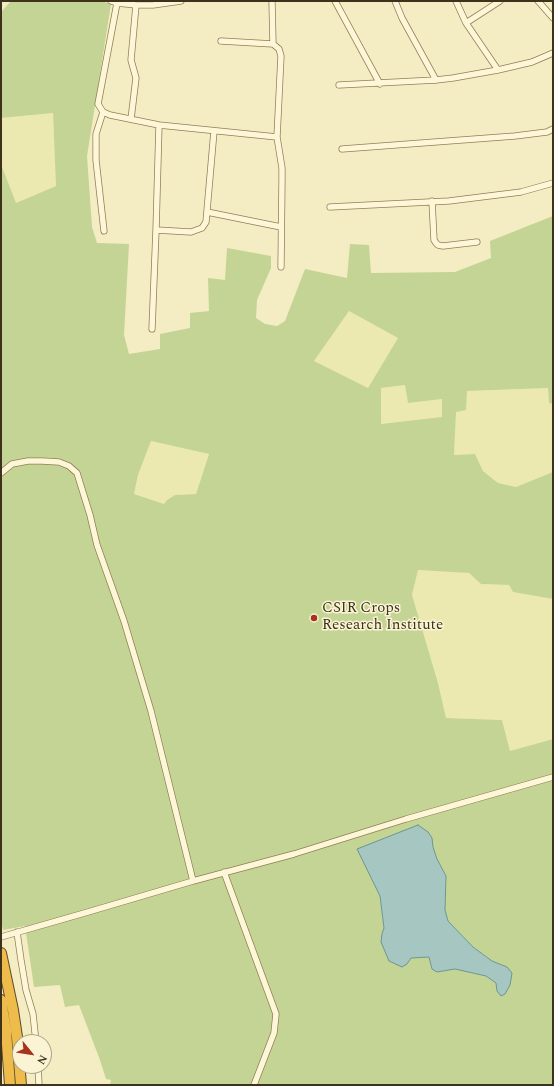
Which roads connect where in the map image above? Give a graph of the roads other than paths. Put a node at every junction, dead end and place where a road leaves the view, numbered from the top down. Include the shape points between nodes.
1 (174, 1) edge
2 (181, 1) edge
3 (272, 1) edge
4 (335, 1) edge
5 (395, 1) edge
6 (456, 1) edge
7 (500, 1) edge
8 (538, 1) edge
9 (114, 2) edge
10 (136, 5) junction
11 (553, 18) edge
12 (466, 23) junction
13 (221, 41) dead end
14 (273, 44) junction
15 (553, 53) edge
16 (498, 70) junction
17 (436, 80) junction
18 (380, 84) junction
19 (338, 86) dead end
20 (103, 112) junction
21 (131, 119) junction
22 (159, 125) junction
23 (553, 128) edge
24 (214, 131) junction
25 (277, 137) junction
26 (342, 149) dead end
27 (553, 183) edge
28 (432, 202) junction
29 (330, 207) dead end
30 (207, 212) junction
31 (281, 227) junction
32 (156, 230) junction
33 (104, 231) dead end
34 (477, 242) dead end
35 (281, 267) dead end
36 (152, 329) dead end
37 (1, 473) edge
38 (553, 777) edge
39 (224, 872) junction
40 (193, 881) junction
41 (17, 932) junction
42 (1, 937) edge
43 (1, 953) edge
44 (1, 1000) edge
45 (35, 1034) edge
46 (38, 1074) edge
47 (10, 1085) edge
48 (21, 1085) edge
49 (39, 1085) edge
50 (254, 1085) edge

1 - 2 street
1 - 10 street
3 - 14 street
4 - 18 street
5 - 17 street
6 - 12 street
7 - 12 street
8 - 11 street
9 - 10 street
9 - 20 street via 98,104
10 - 21 street via 131,60 136,78
12 - 16 street
13 - 14 street
14 - 25 street via 279,49 281,56
15 - 16 street via 532,62
16 - 17 street
17 - 18 street
18 - 19 street
20 - 21 street
20 - 33 street via 96,134 96,168
21 - 22 street
22 - 24 street
22 - 32 street
23 - 26 street via 547,132 515,136
24 - 25 street
24 - 30 street
25 - 31 street via 282,168
27 - 28 street via 521,192
28 - 29 street
28 - 34 street via 434,240 438,245
30 - 31 street
30 - 32 street via 206,222 202,228 195,231
31 - 35 street
32 - 36 street
37 - 40 street via 12,464 42,461 58,462 69,466 77,473 150,711
38 - 39 street via 294,854
39 - 40 street
39 - 50 street via 276,1014 274,1033
40 - 41 street
41 - 42 street
41 - 45 street
43 - 48 highway via 14,1010
44 - 47 highway
46 - 49 street

